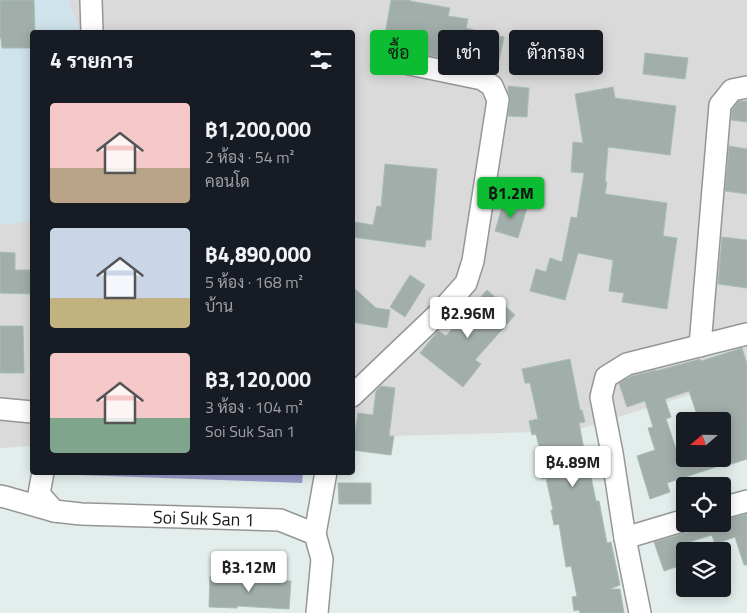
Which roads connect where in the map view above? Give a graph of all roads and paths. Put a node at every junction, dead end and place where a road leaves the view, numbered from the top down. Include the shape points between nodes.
1 (91, 0) edge
2 (92, 30) edge
3 (428, 67) edge
4 (747, 87) edge
5 (747, 334) edge
6 (700, 346) junction
7 (355, 393) edge
8 (0, 409) edge
9 (30, 412) edge
10 (42, 475) edge
11 (325, 475) edge
12 (0, 496) edge
13 (747, 501) edge
14 (731, 505) edge
15 (54, 511) junction
16 (676, 523) edge
17 (314, 534) junction
18 (625, 538) junction
19 (317, 613) edge
20 (640, 613) edge

1 - 2 street
3 - 7 street via 482,79 492,86 498,100 473,261 466,283 441,311
4 - 6 street via 732,90 720,105
5 - 6 street
6 - 18 street via 627,364 606,378 601,397
8 - 9 street
10 - 15 street via 39,494
11 - 17 street
12 - 15 street, Soi Suk San 1
13 - 14 street
15 - 17 street, Soi Suk San 1 via 280,520
16 - 18 street
17 - 19 street via 322,559
18 - 20 street

